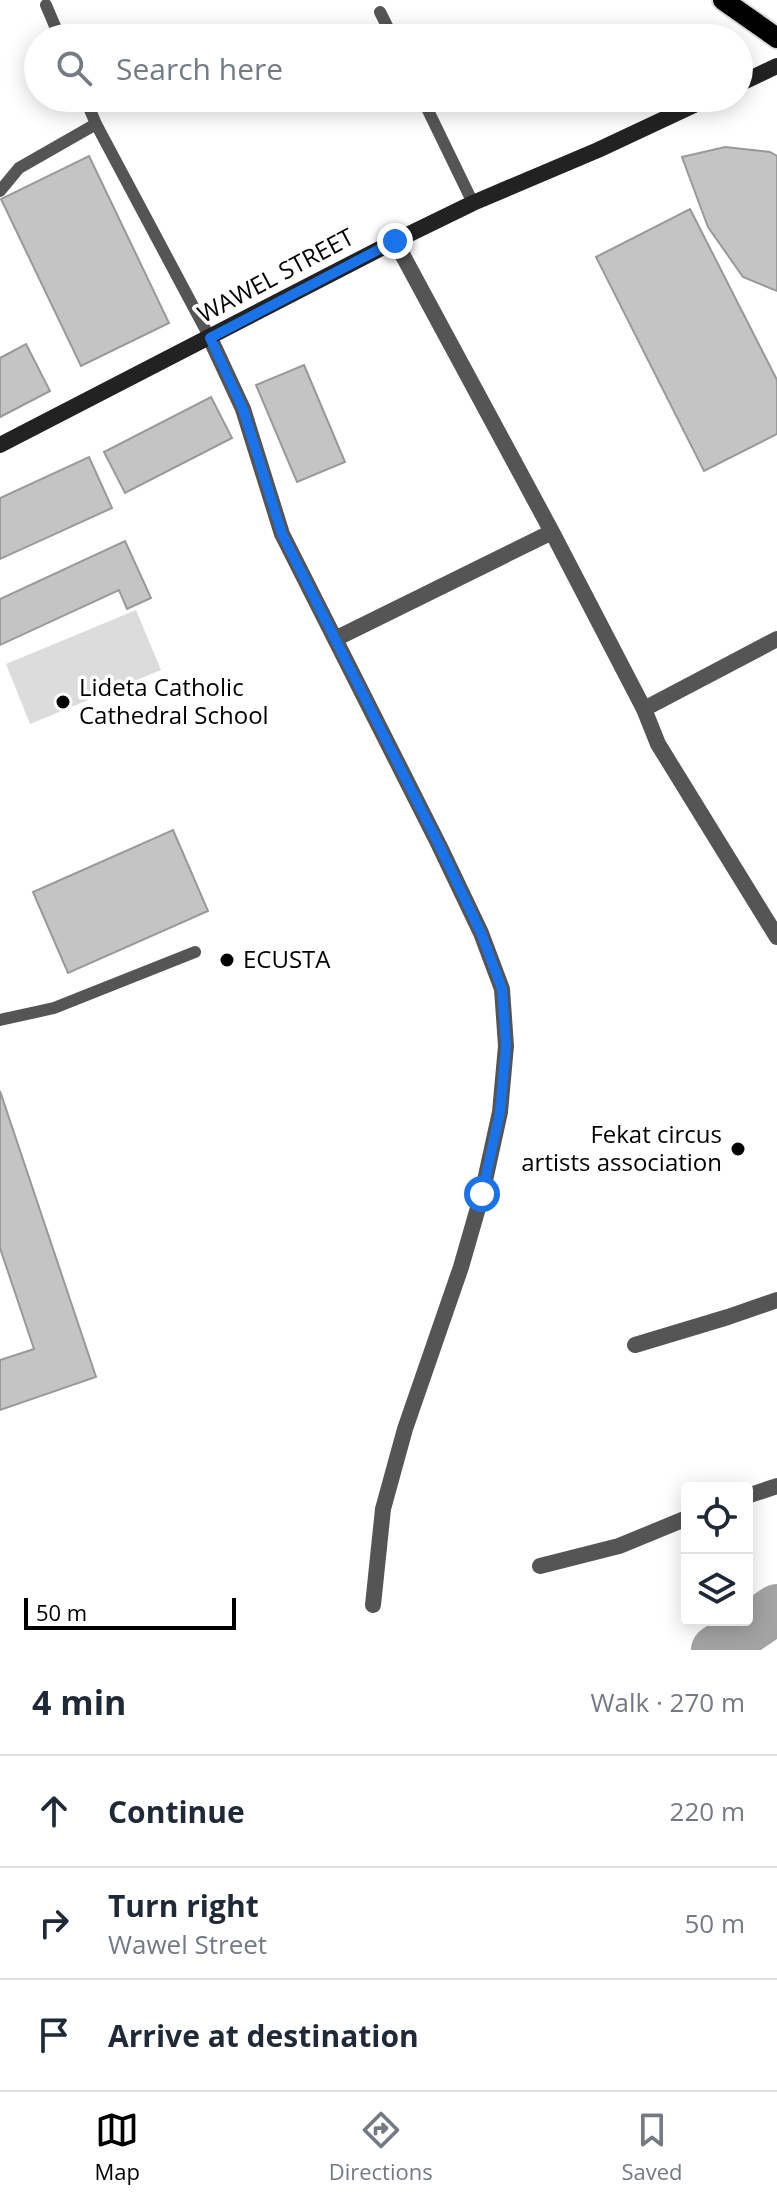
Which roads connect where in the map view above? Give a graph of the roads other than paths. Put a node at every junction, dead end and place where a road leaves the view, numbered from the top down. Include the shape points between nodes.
1 (723, 0) edge
2 (46, 5) dead end
3 (380, 12) dead end
4 (54, 24) edge
5 (386, 24) edge
6 (777, 38) edge
7 (777, 66) edge
8 (753, 77) edge
9 (91, 112) edge
10 (429, 112) edge
11 (679, 112) edge
12 (96, 124) junction
13 (0, 191) edge
14 (473, 203) junction
15 (395, 241) junction
16 (210, 338) junction
17 (0, 445) edge
18 (552, 532) junction
19 (335, 639) junction
20 (777, 639) edge
21 (644, 709) junction
22 (777, 937) edge
23 (195, 952) dead end
24 (0, 1020) edge
25 (777, 1300) edge
26 (635, 1345) dead end
27 (777, 1486) edge
28 (753, 1494) edge
29 (681, 1520) edge
30 (540, 1566) dead end
31 (373, 1605) dead end

1 - 6 main road
2 - 4 lane
3 - 5 lane
7 - 8 main road
9 - 12 lane
10 - 14 lane
11 - 14 main road, WAWEL STREET
12 - 13 lane via 19,168
12 - 16 lane
14 - 15 main road, WAWEL STREET
15 - 16 main road, WAWEL STREET
15 - 18 street
16 - 17 main road, WAWEL STREET
16 - 19 street via 243,409 282,534
18 - 19 street
18 - 21 street
19 - 31 street via 481,933 502,989 506,1046 500,1112 482,1194 383,1509
20 - 21 street
21 - 22 street via 658,744
23 - 24 lane via 54,1008
25 - 26 street
27 - 28 street
29 - 30 street via 619,1546

